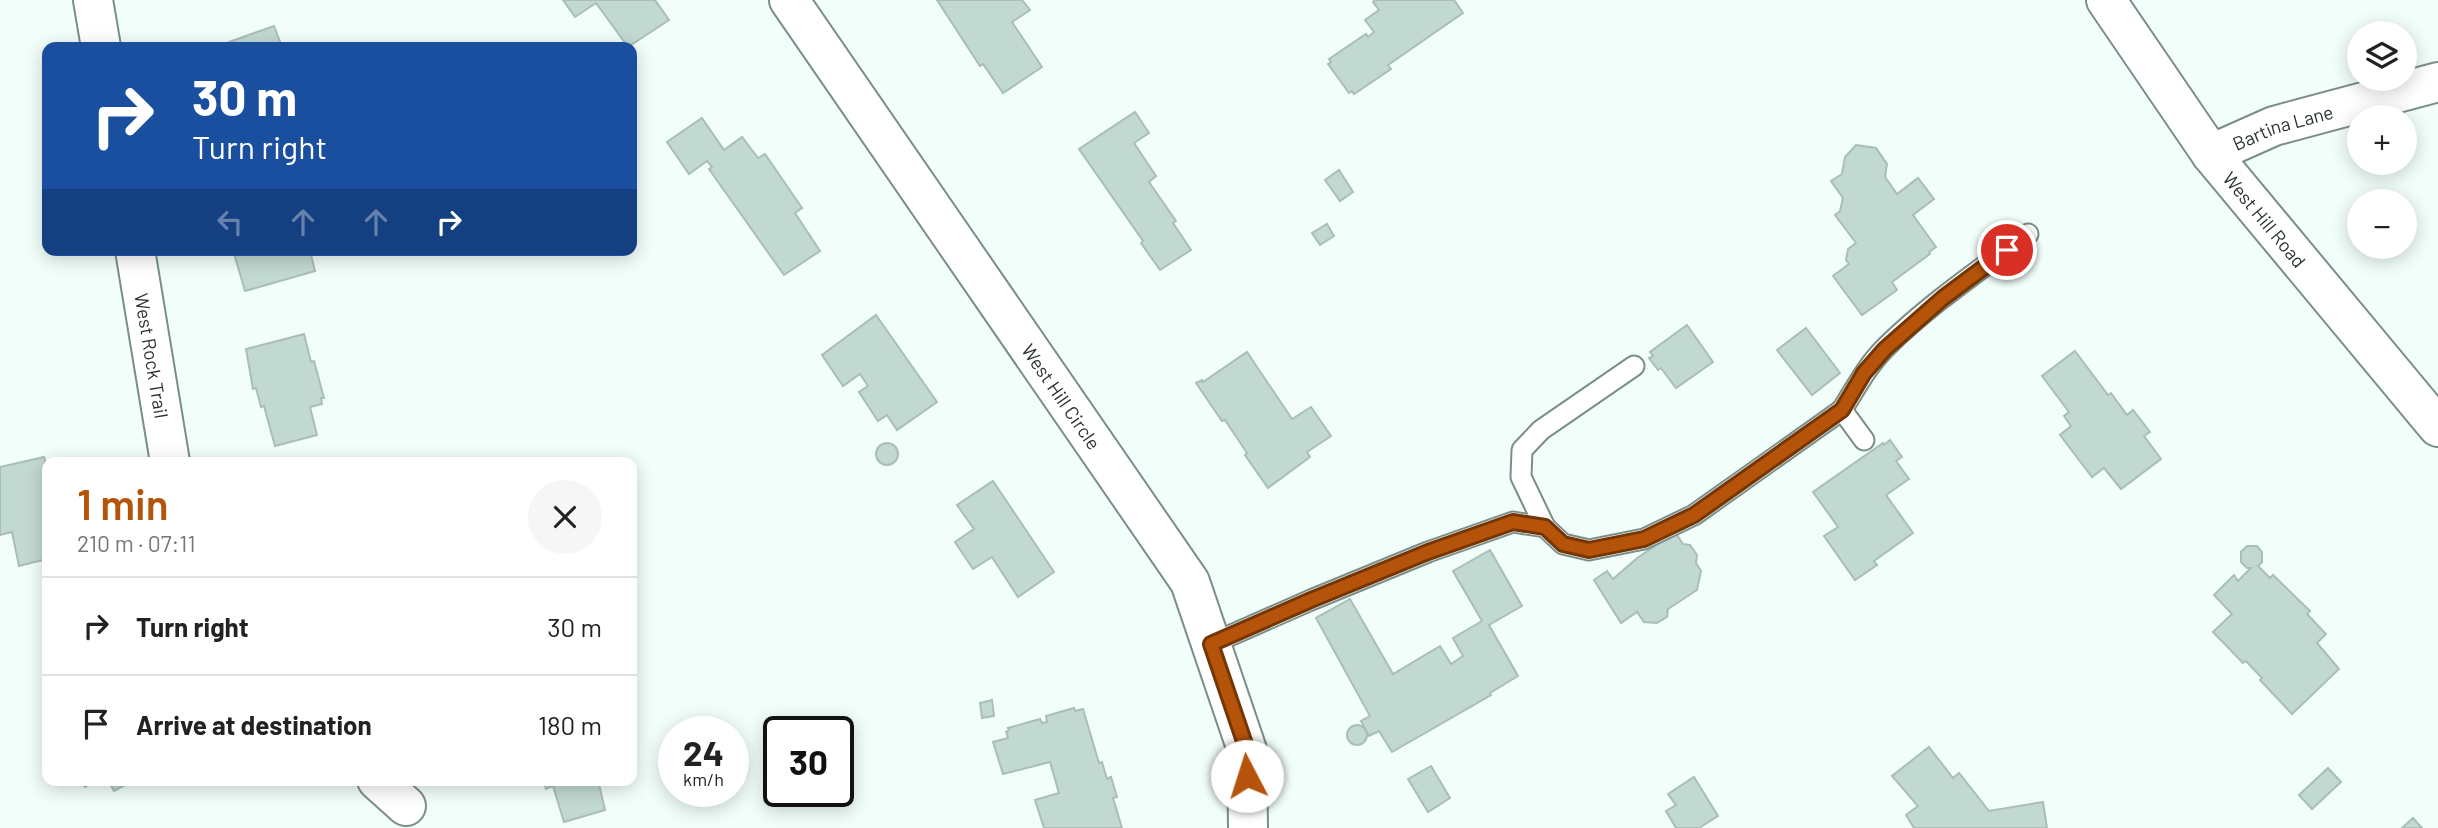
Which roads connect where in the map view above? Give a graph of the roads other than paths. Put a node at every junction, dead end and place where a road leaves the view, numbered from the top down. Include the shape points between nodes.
1 (93, 0) edge
2 (789, 0) edge
3 (2106, 0) edge
4 (100, 42) edge
5 (2438, 82) edge
6 (2211, 154) junction
7 (2028, 234) dead end
8 (136, 256) edge
9 (1634, 366) dead end
10 (1842, 410) junction
11 (2438, 428) edge
12 (1864, 440) dead end
13 (169, 457) edge
14 (1545, 527) junction
15 (1211, 644) junction
16 (384, 786) edge
17 (406, 806) dead end
18 (1248, 828) edge

1 - 4 street
2 - 15 street, West Hill Circle via 1190,582
3 - 6 street, West Hill Road
5 - 6 street, Bartina Lane via 2274,126
6 - 11 street, West Hill Road
7 - 10 lane via 1885,349
8 - 13 street, West Rock Trail
9 - 14 lane via 1541,430 1522,450 1521,477
10 - 12 lane
10 - 14 lane via 1694,515 1644,539 1589,550 1563,544
14 - 15 lane via 1513,522 1501,526
15 - 18 street, West Hill Circle via 1247,750
16 - 17 street

